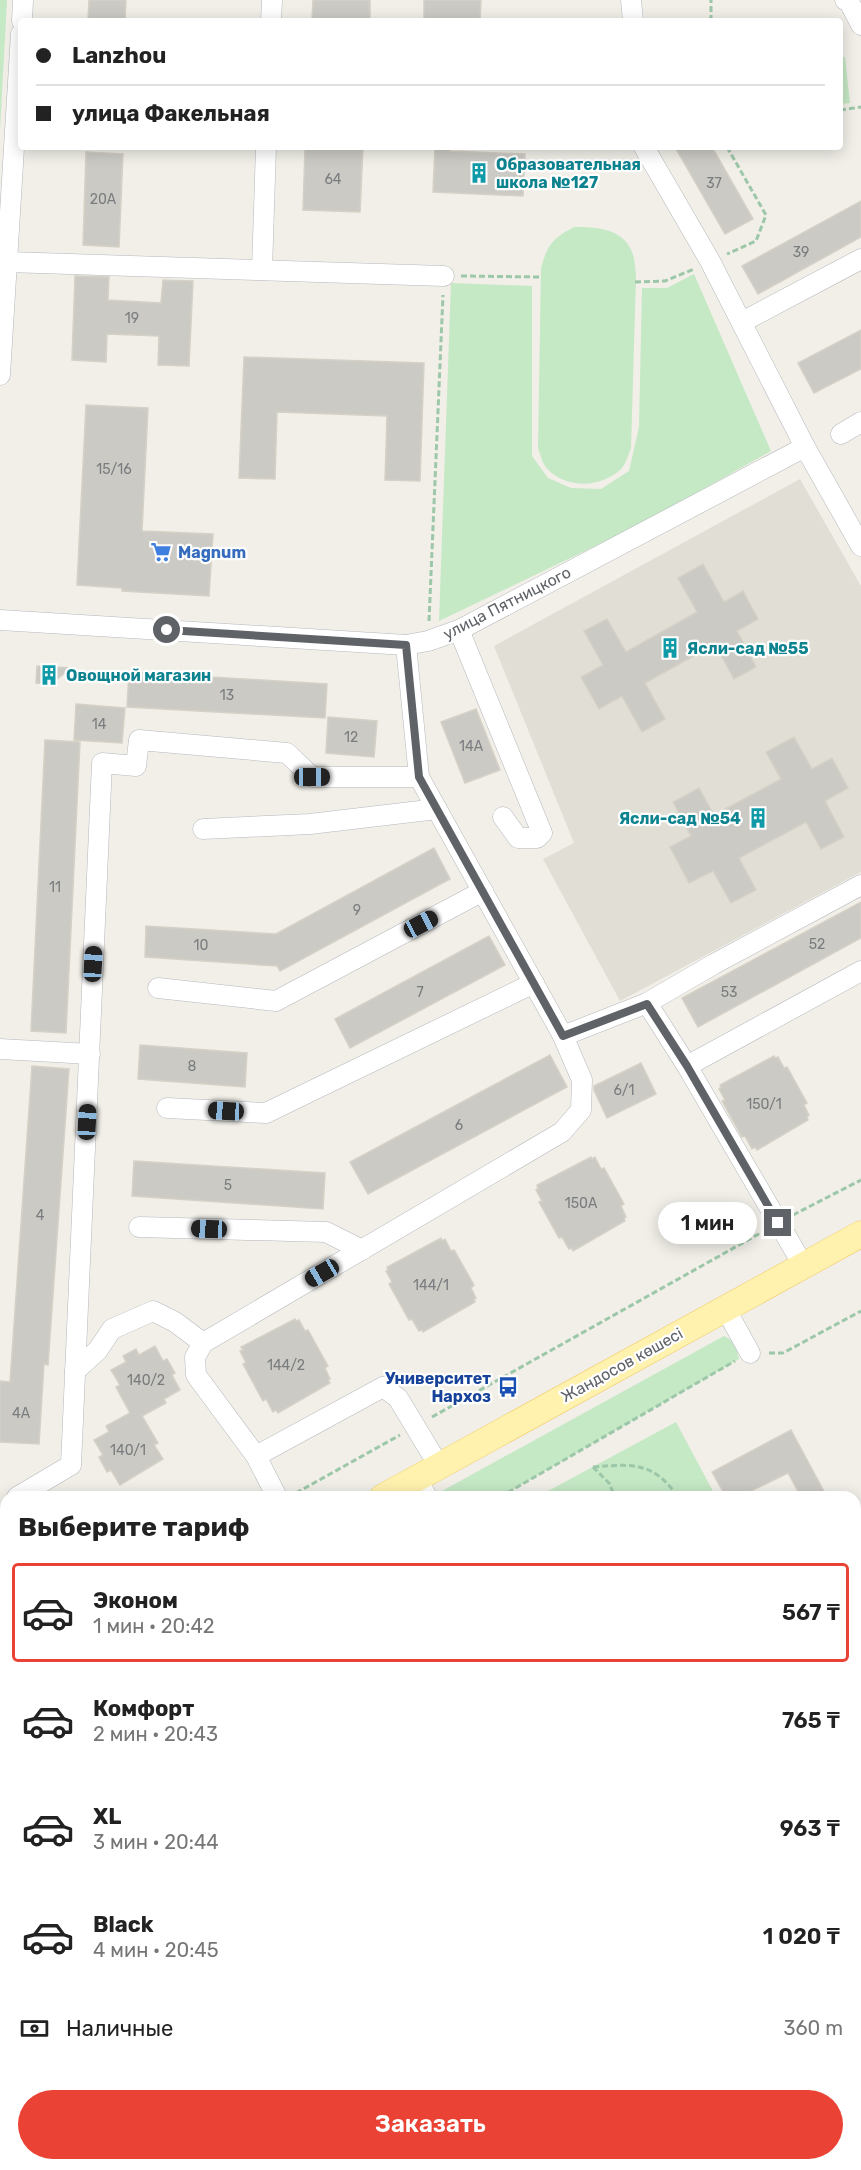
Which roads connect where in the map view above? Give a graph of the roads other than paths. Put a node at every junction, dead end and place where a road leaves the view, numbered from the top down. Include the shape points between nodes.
1 (23, 0) edge
2 (272, 0) edge
3 (631, 0) edge
4 (845, 0) edge
5 (22, 18) edge
6 (271, 18) edge
7 (633, 18) edge
8 (861, 25) edge
9 (18, 83) edge
10 (266, 150) edge
11 (646, 150) edge
12 (861, 259) edge
13 (7, 262) junction
14 (262, 270) junction
15 (444, 276) road end
16 (742, 322) junction
17 (0, 375) edge
18 (861, 422) edge
19 (841, 434) dead end
20 (805, 447) junction
21 (854, 520) edge
22 (861, 546) edge
23 (0, 620) edge
24 (459, 630) junction
25 (406, 645) junction
26 (419, 777) junction
27 (437, 809) junction
28 (503, 817) dead end
29 (203, 830) dead end
30 (861, 885) edge
31 (483, 891) junction
32 (861, 971) edge
33 (534, 983) junction
34 (158, 988) dead end
35 (647, 1004) junction
36 (563, 1036) junction
37 (0, 1049) edge
38 (90, 1053) junction
39 (687, 1066) junction
40 (167, 1108) dead end
41 (139, 1227) dead end
42 (861, 1234) edge
43 (362, 1250) junction
44 (802, 1265) junction
45 (724, 1308) junction
46 (202, 1343) junction
47 (750, 1353) road end
48 (75, 1371) junction
49 (256, 1456) junction
50 (439, 1466) junction
51 (422, 1488) edge
52 (27, 1491) edge
53 (274, 1491) edge

1 - 5 street
2 - 6 street
3 - 7 street
4 - 8 street
9 - 13 street
10 - 14 street
11 - 16 street
12 - 16 street
13 - 14 street
13 - 17 street
14 - 15 street
16 - 20 street
18 - 19 street
20 - 21 street
20 - 24 street, улица Пятницкого
21 - 22 street
23 - 25 street, улица Пятницкого
24 - 25 street, улица Пятницкого
24 - 28 street via 542,833 537,838 518,838
25 - 26 street
26 - 27 street
26 - 38 street via 312,777 287,753 139,740 136,766 102,764
27 - 29 street via 310,824
27 - 31 street
30 - 35 street
31 - 33 street
31 - 34 street via 276,1001
32 - 39 street
33 - 36 street
33 - 40 street via 266,1113
35 - 36 street
35 - 39 street
36 - 43 street via 582,1080 581,1110 562,1132
37 - 38 street
38 - 48 street
39 - 44 street
41 - 43 street via 326,1232
42 - 44 main road, Жандосов көшесі
43 - 46 street
44 - 45 main road, Жандосов көшесі
45 - 47 street
45 - 50 main road, Жандосов көшесі
46 - 48 street via 153,1311 112,1329 98,1350
46 - 49 street via 195,1357 196,1375
48 - 52 street via 71,1466
49 - 50 street via 383,1387 398,1398
49 - 53 street
50 - 51 main road, Жандосов көшесі

